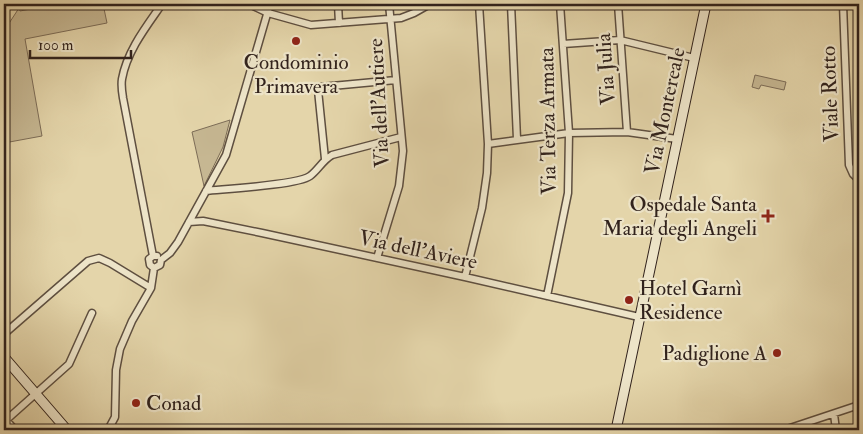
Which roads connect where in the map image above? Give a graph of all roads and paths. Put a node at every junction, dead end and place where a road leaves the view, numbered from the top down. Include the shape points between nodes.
1 (162, 4) edge
2 (249, 4) edge
3 (270, 4) edge
4 (338, 4) edge
5 (389, 4) edge
6 (430, 4) edge
7 (479, 4) edge
8 (511, 4) edge
9 (560, 4) edge
10 (618, 4) edge
11 (706, 4) edge
12 (843, 4) edge
13 (268, 14) junction
14 (390, 20) junction
15 (339, 23) junction
16 (620, 40) junction
17 (562, 44) junction
18 (694, 58) junction
19 (396, 80) junction
20 (627, 132) junction
21 (568, 133) junction
22 (402, 137) junction
23 (518, 139) junction
24 (677, 139) junction
25 (488, 144) junction
26 (325, 159) junction
27 (859, 180) edge
28 (206, 190) junction
29 (189, 222) junction
30 (153, 256) junction
31 (377, 258) junction
32 (161, 260) junction
33 (154, 268) junction
34 (466, 277) junction
35 (151, 288) junction
36 (547, 296) junction
37 (92, 314) dead end
38 (638, 317) junction
39 (4, 334) edge
40 (4, 357) edge
41 (36, 394) junction
42 (859, 405) edge
43 (834, 414) junction
44 (5, 421) edge
45 (15, 430) edge
46 (67, 430) edge
47 (108, 430) edge
48 (616, 430) edge
49 (784, 430) edge
50 (836, 430) edge

1 - 30 street via 139,37 121,80
2 - 13 street
3 - 13 street
4 - 15 street
5 - 14 street, Via dell'Autiere
6 - 14 street
7 - 25 street
8 - 23 street
9 - 17 street, Via Terza Armata
10 - 16 street, Via Julia
11 - 18 main road, Via Montereale
12 - 27 street, Viale Rotto via 849,165
13 - 15 street via 311,25
13 - 28 street via 226,155
14 - 15 street
14 - 19 street, Via dell'Autiere
16 - 17 street
16 - 18 street
16 - 20 street, Via Julia
17 - 21 street, Via Terza Armata
18 - 24 main road, Via Montereale
19 - 22 street, Via dell'Autiere
19 - 26 street via 321,87 318,90
20 - 21 street
20 - 24 street
21 - 23 street
21 - 36 street, Via Terza Armata via 568,193
22 - 26 street
22 - 31 street, Via dell'Autiere via 399,186
23 - 25 street
24 - 38 main road, Via Montereale
25 - 34 street via 482,208
26 - 28 street via 309,177
28 - 29 street
29 - 31 street, Via dell'Aviere via 202,221
29 - 32 street via 170,253
30 - 32 street
30 - 33 street via 149,263
31 - 34 street, Via dell'Aviere
32 - 33 street via 160,266
33 - 35 street
34 - 36 street, Via dell'Aviere
35 - 39 street via 99,258 88,261
35 - 47 street via 120,349 115,417
36 - 38 street, Via dell'Aviere
37 - 41 street via 69,364
38 - 48 main road, Via Montereale
40 - 41 main road
41 - 44 street
41 - 46 main road
42 - 43 street
43 - 49 street
43 - 50 street
44 - 45 street

